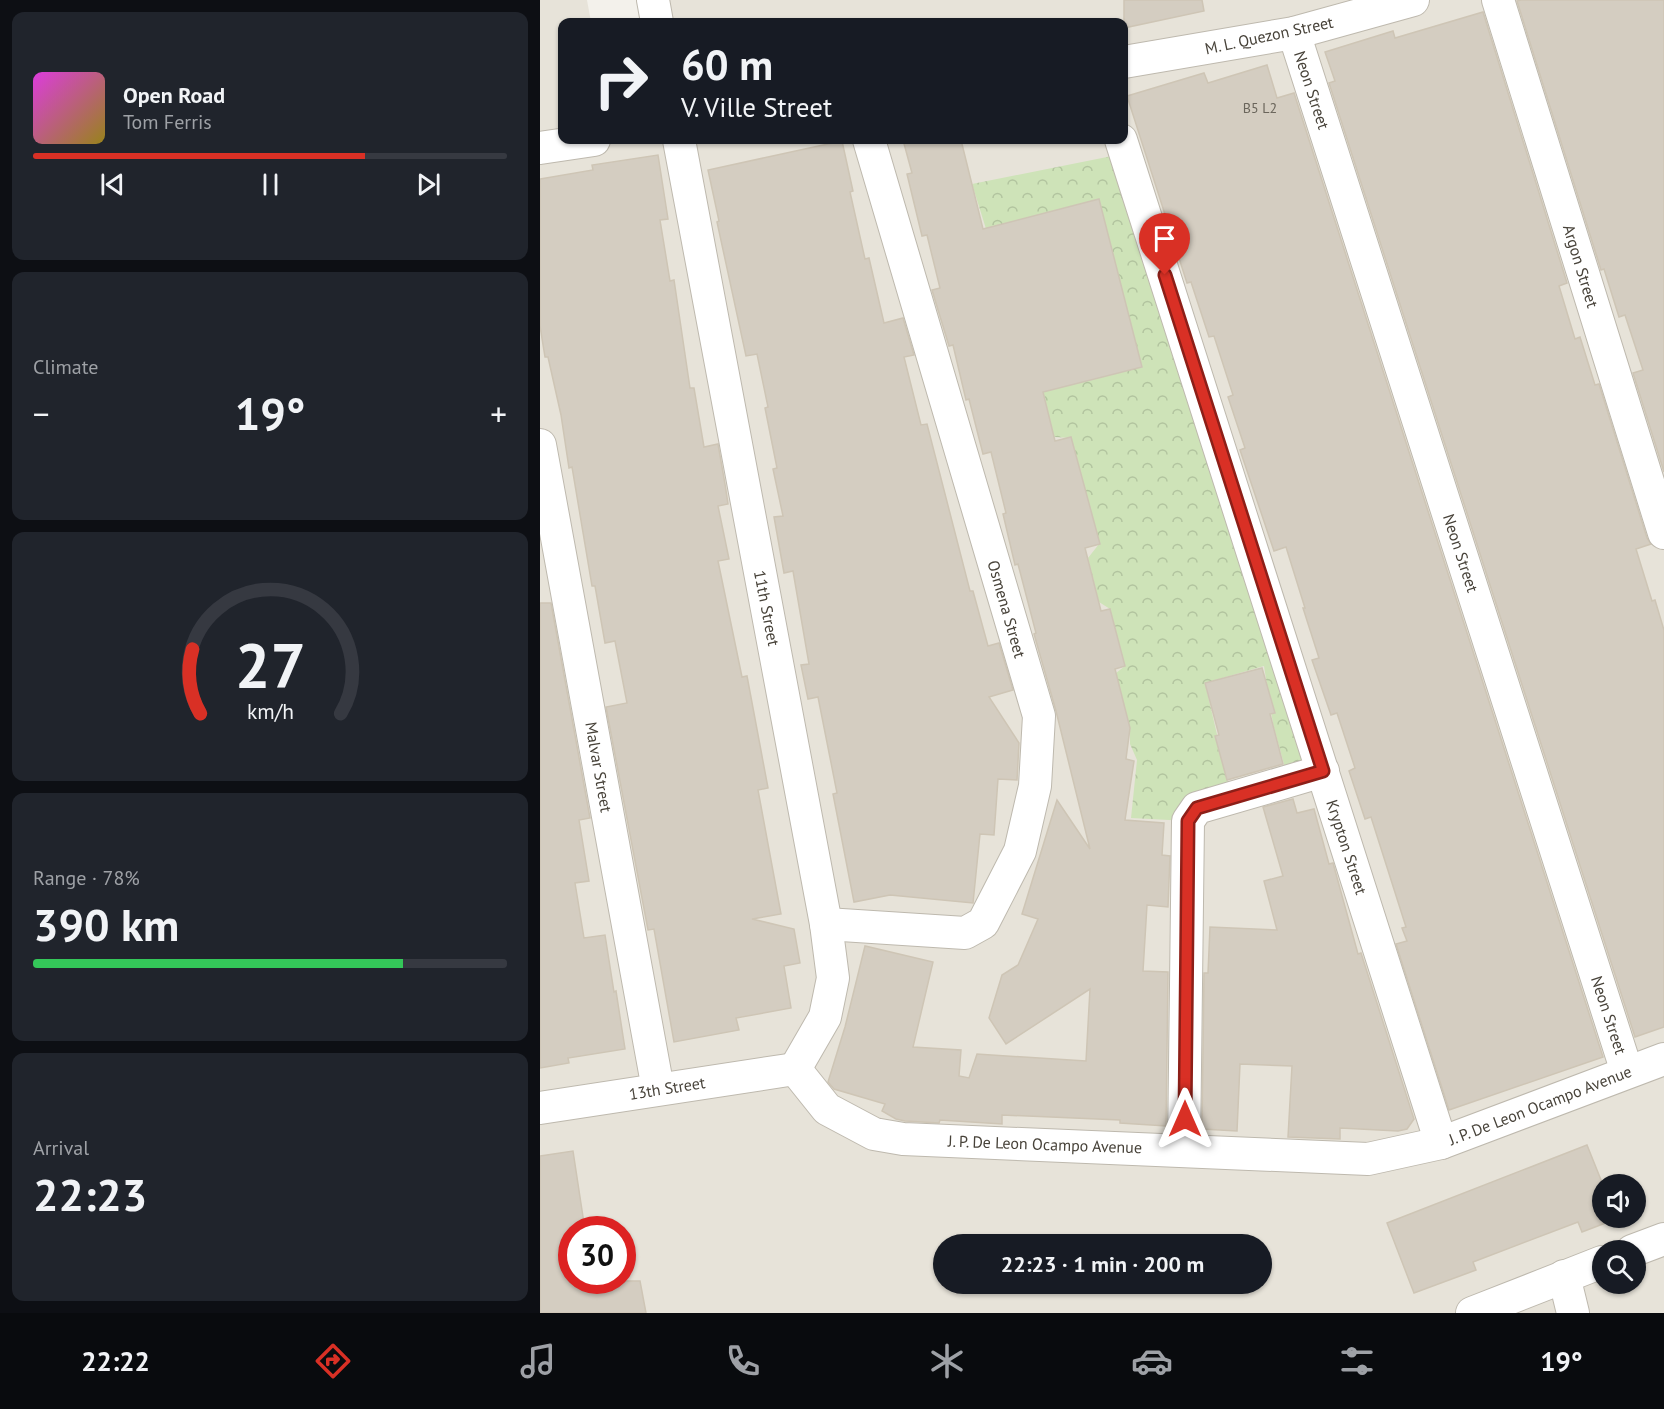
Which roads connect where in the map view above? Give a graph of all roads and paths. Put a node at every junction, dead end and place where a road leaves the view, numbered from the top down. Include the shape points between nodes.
1 (653, 0) edge
2 (1413, 0) edge
3 (1498, 0) edge
4 (656, 18) edge
5 (1294, 33) junction
6 (1128, 61) edge
7 (567, 144) edge
8 (680, 144) edge
9 (870, 144) edge
10 (1122, 144) edge
11 (540, 148) edge
12 (540, 445) edge
13 (1664, 533) edge
14 (1323, 771) junction
15 (826, 924) junction
16 (1664, 1059) edge
17 (795, 1069) junction
18 (1627, 1072) junction
19 (658, 1089) junction
20 (540, 1107) edge
21 (1441, 1143) junction
22 (1184, 1149) junction
23 (1664, 1239) edge
24 (1646, 1246) edge
25 (1592, 1266) edge
26 (1564, 1276) junction
27 (1472, 1313) edge
28 (1573, 1313) edge

1 - 4 street
2 - 5 street, M. L. Quezon Street
3 - 13 street, Argon Street
5 - 6 street, M. L. Quezon Street
5 - 18 street, Neon Street
7 - 11 street
8 - 15 street, 11th Street
9 - 15 street, Osmena Street via 1039,716 1035,786 1020,851 983,923 965,933
10 - 14 street, Krypton Street
12 - 19 street, Malvar Street
14 - 21 street, Krypton Street
14 - 22 street via 1197,808 1188,821
15 - 17 street, 11th Street via 833,978 825,1017
16 - 18 street, J. P. De Leon Ocampo Avenue
17 - 19 street, 13th Street
17 - 22 street, J. P. De Leon Ocampo Avenue via 827,1109 874,1134 903,1139
18 - 21 street, J. P. De Leon Ocampo Avenue
19 - 20 street, 13th Street
21 - 22 street, J. P. De Leon Ocampo Avenue via 1368,1158
23 - 24 street
25 - 26 street
26 - 27 street
26 - 28 street

